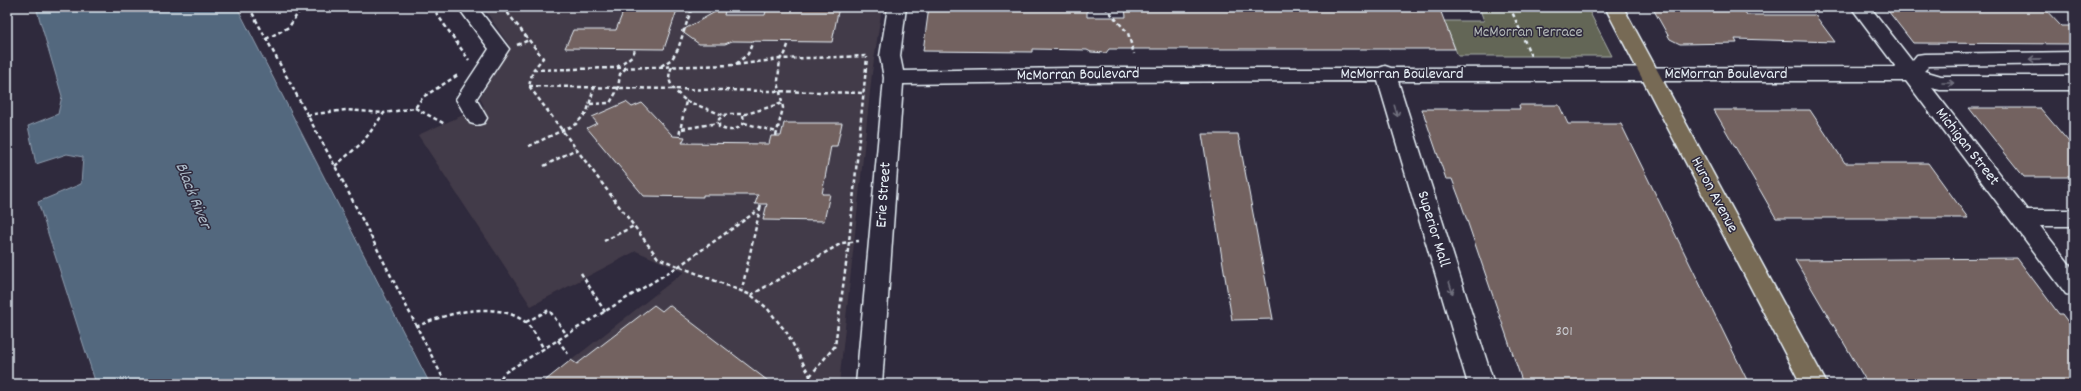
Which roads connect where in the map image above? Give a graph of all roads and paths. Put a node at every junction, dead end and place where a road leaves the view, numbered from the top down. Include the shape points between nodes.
1 (249, 7) edge
2 (302, 7) edge
3 (432, 7) edge
4 (467, 7) edge
5 (503, 7) edge
6 (692, 7) edge
7 (897, 7) edge
8 (1105, 7) edge
9 (1510, 7) edge
10 (1614, 7) edge
11 (1860, 7) edge
12 (266, 39) junction
13 (529, 40) junction
14 (753, 42) dead end
15 (789, 42) dead end
16 (636, 48) dead end
17 (868, 49) dead end
18 (496, 53) junction
19 (1134, 54) dead end
20 (867, 56) junction
21 (2074, 58) edge
22 (780, 59) junction
23 (735, 65) junction
24 (660, 66) junction
25 (672, 66) junction
26 (616, 68) junction
27 (626, 68) junction
28 (533, 70) junction
29 (461, 72) dead end
30 (1650, 73) junction
31 (1385, 74) junction
32 (1538, 74) junction
33 (1910, 74) junction
34 (894, 78) junction
35 (2073, 84) edge
36 (529, 86) junction
37 (594, 88) junction
38 (618, 89) junction
39 (672, 89) junction
40 (780, 92) junction
41 (864, 93) junction
42 (686, 101) junction
43 (783, 103) junction
44 (590, 104) junction
45 (415, 108) junction
46 (384, 113) junction
47 (307, 115) junction
48 (723, 115) junction
49 (743, 115) junction
50 (477, 118) dead end
51 (718, 123) junction
52 (744, 123) junction
53 (444, 124) dead end
54 (682, 129) junction
55 (562, 131) junction
56 (777, 132) junction
57 (679, 136) dead end
58 (776, 136) dead end
59 (529, 146) dead end
60 (576, 149) junction
61 (335, 166) junction
62 (544, 166) dead end
63 (761, 204) dead end
64 (760, 209) junction
65 (2022, 218) junction
66 (2074, 218) edge
67 (634, 226) junction
68 (881, 239) junction
69 (604, 241) dead end
70 (849, 242) junction
71 (679, 266) junction
72 (581, 272) dead end
73 (2074, 287) edge
74 (742, 290) junction
75 (751, 294) junction
76 (605, 312) junction
77 (526, 322) junction
78 (416, 327) junction
79 (567, 335) junction
80 (558, 340) junction
81 (544, 349) junction
82 (568, 354) dead end
83 (810, 376) junction
84 (446, 384) edge
85 (496, 384) edge
86 (808, 384) edge
87 (870, 384) edge
88 (1481, 384) edge
89 (1814, 384) edge

1 - 12 path
2 - 12 path via 289,27
3 - 18 path via 472,65
4 - 18 street via 499,49
5 - 13 path
6 - 24 path via 678,49 672,59
7 - 34 street, Erie Street via 890,56
8 - 19 path via 1128,33
9 - 32 path
10 - 30 main road, Huron Avenue
11 - 33 street, Michigan Street
12 - 47 path
13 - 18 path
13 - 28 path via 543,58
14 - 23 path via 748,54
15 - 22 path via 785,54
16 - 26 path via 632,56
17 - 20 path
18 - 50 street via 466,99
20 - 22 path
20 - 41 path
21 -> 33 street via 1924,60
22 - 23 path
22 - 40 path
23 - 25 path
24 - 25 path
24 - 27 path
25 - 39 path via 668,76
26 - 27 path
26 - 28 path
27 - 38 path via 620,74
28 - 36 path
29 - 45 path via 423,97
30 - 32 street, McMorran Boulevard
30 - 33 street, McMorran Boulevard
30 - 89 main road, Huron Avenue
31 - 32 street, McMorran Boulevard
31 - 34 street, McMorran Boulevard
31 -> 88 street, Superior Mall
33 -> 35 street, McMorran Boulevard via 1940,83
33 - 65 street, Michigan Street
34 - 68 street, Erie Street
36 - 37 path
36 - 55 path
37 - 38 path
37 - 44 path
38 - 39 path
38 - 44 path via 610,103
39 - 40 path
39 - 42 path
40 - 41 path
40 - 43 path
41 - 70 path
42 - 48 path
42 - 54 path
43 - 49 path
43 - 56 path
44 - 55 path via 582,118
45 - 46 path
45 - 53 path
46 - 47 path via 359,108 327,110
46 - 61 path via 373,134
47 - 61 path
48 - 49 path via 734,112
48 - 51 path
49 - 52 path
51 - 52 path via 719,127 729,131 741,127
51 - 54 path
52 - 56 path
54 - 57 path
55 - 59 path
55 - 60 path
56 - 58 path
60 - 62 path
60 - 67 path
61 - 78 path
63 - 64 path
64 - 71 path
64 - 74 path
65 - 66 street
65 - 73 street, Michigan Street
67 - 69 path
67 - 71 path via 658,258
68 - 70 path
68 - 87 street, Erie Street
70 - 75 path via 842,243
70 - 83 path via 835,346
71 - 74 path
71 - 76 path
72 - 76 path
74 - 75 path
75 - 83 path via 767,308 787,333
76 - 79 path
77 - 78 path via 482,310 448,314
77 - 79 path via 549,310
77 - 81 path
78 - 84 path
79 - 80 path
80 - 81 path
80 - 82 path
81 - 85 path via 504,373
83 - 86 path

